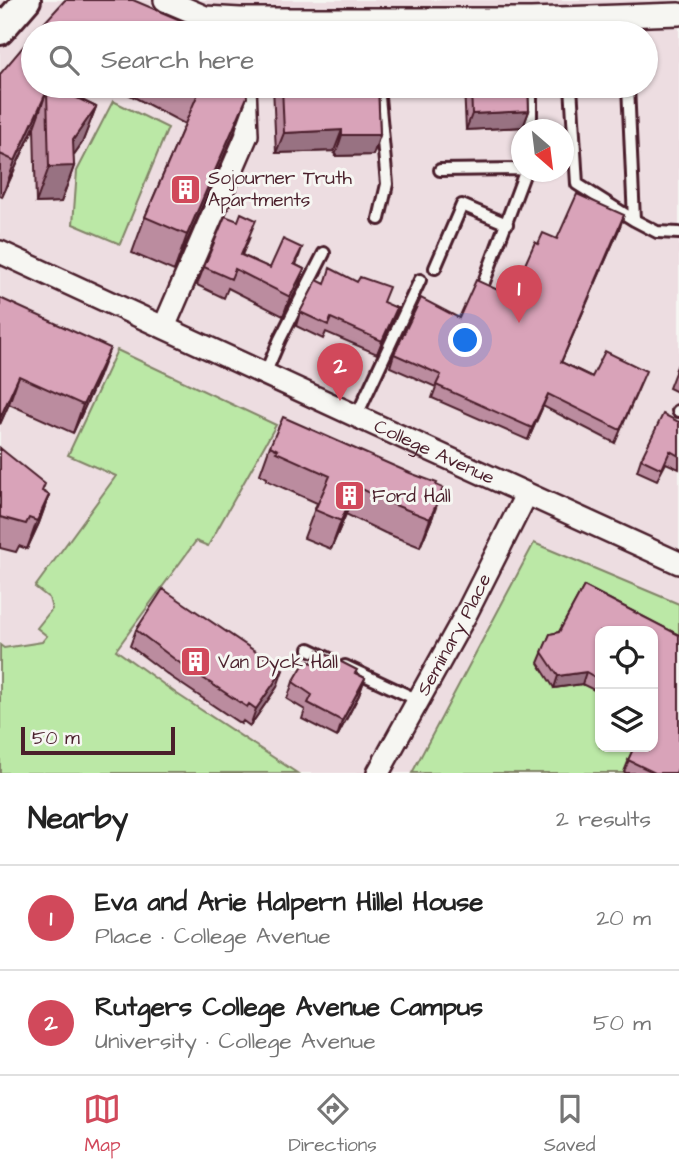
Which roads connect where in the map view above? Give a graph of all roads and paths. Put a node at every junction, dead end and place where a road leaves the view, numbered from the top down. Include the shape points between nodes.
1 (27, 0) edge
2 (165, 0) edge
3 (678, 10) edge
4 (222, 21) edge
5 (558, 21) edge
6 (0, 31) edge
7 (245, 98) edge
8 (379, 98) edge
9 (531, 98) edge
10 (572, 98) edge
11 (629, 98) edge
12 (531, 119) edge
13 (440, 170) dead end
14 (511, 170) edge
15 (519, 182) edge
16 (380, 219) dead end
17 (634, 220) junction
18 (507, 224) junction
19 (679, 233) edge
20 (0, 252) edge
21 (324, 253) dead end
22 (435, 268) dead end
23 (419, 280) dead end
24 (484, 282) edge
25 (164, 327) junction
26 (265, 374) junction
27 (357, 415) junction
28 (526, 495) junction
29 (679, 563) edge
30 (309, 649) dead end
31 (418, 700) junction
32 (378, 773) edge

1 - 6 street
2 - 4 street
3 - 5 street via 608,12
7 - 25 street via 247,135
8 - 16 lane via 387,184
9 - 12 lane
10 - 17 lane via 577,184
11 - 17 lane
13 - 14 lane
15 - 18 lane
17 - 19 lane via 657,232
18 - 22 lane via 462,205
18 - 24 lane
20 - 25 street, College Avenue
21 - 26 lane
23 - 27 lane
25 - 26 street, College Avenue
26 - 27 street, College Avenue
27 - 28 street, College Avenue
28 - 29 street, College Avenue
28 - 31 street, Seminary Place
30 - 31 lane
31 - 32 street, Seminary Place

